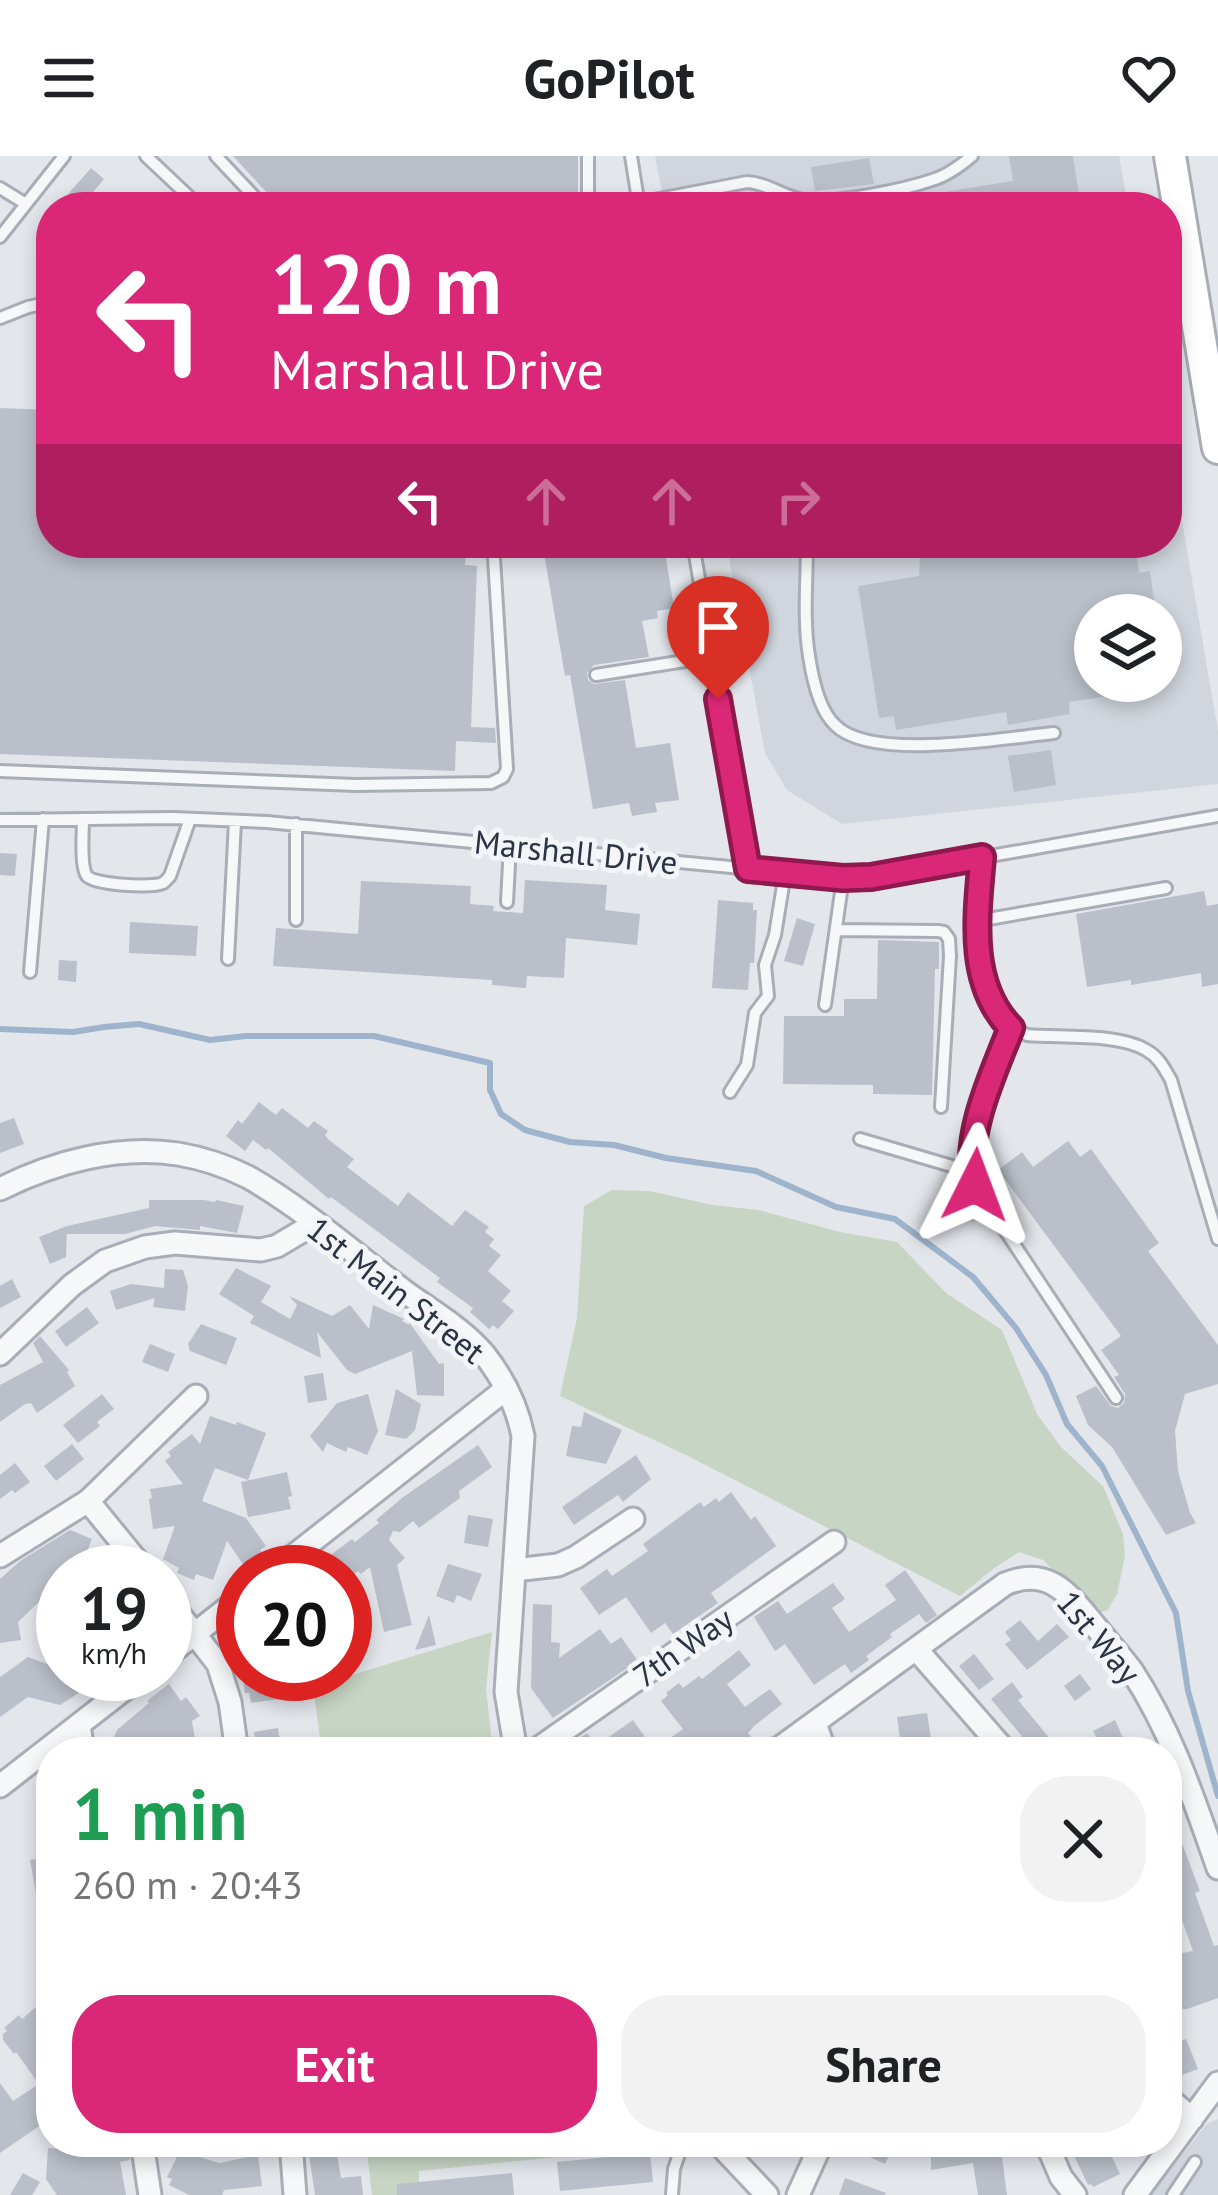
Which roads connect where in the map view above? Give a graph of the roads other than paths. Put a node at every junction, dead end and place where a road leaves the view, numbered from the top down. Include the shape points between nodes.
1 (64, 156) edge
2 (146, 156) edge
3 (216, 156) edge
4 (588, 156) edge
5 (631, 156) edge
6 (972, 156) edge
7 (1170, 156) edge
8 (0, 188) edge
9 (184, 192) edge
10 (250, 192) edge
11 (589, 192) edge
12 (637, 192) edge
13 (700, 192) edge
14 (785, 192) edge
15 (874, 192) edge
16 (1176, 192) edge
17 (26, 204) junction
18 (1182, 229) edge
19 (0, 236) edge
20 (36, 307) edge
21 (0, 318) edge
22 (1218, 448) edge
23 (494, 558) edge
24 (695, 558) edge
25 (807, 558) edge
26 (710, 657) junction
27 (596, 675) dead end
28 (1054, 733) dead end
29 (0, 771) edge
30 (1218, 816) edge
31 (43, 819) junction
32 (83, 819) junction
33 (190, 819) junction
34 (0, 820) edge
35 (235, 821) junction
36 (296, 824) junction
37 (510, 845) junction
38 (982, 857) junction
39 (748, 869) junction
40 (785, 873) junction
41 (843, 878) junction
42 (1166, 888) dead end
43 (507, 902) dead end
44 (296, 920) dead end
45 (977, 921) junction
46 (837, 930) junction
47 (228, 959) dead end
48 (30, 972) dead end
49 (825, 1005) dead end
50 (1011, 1028) junction
51 (730, 1092) dead end
52 (941, 1107) dead end
53 (860, 1139) dead end
54 (972, 1172) junction
55 (0, 1189) edge
56 (314, 1224) junction
57 (1218, 1239) edge
58 (0, 1354) edge
59 (506, 1389) junction
60 (196, 1396) dead end
61 (1115, 1398) dead end
62 (88, 1501) junction
63 (633, 1519) dead end
64 (834, 1542) dead end
65 (124, 1545) edge
66 (307, 1545) edge
67 (0, 1556) edge
68 (515, 1570) junction
69 (216, 1617) edge
70 (192, 1628) edge
71 (196, 1633) junction
72 (192, 1636) edge
73 (917, 1650) junction
74 (110, 1701) edge
75 (814, 1723) junction
76 (79, 1725) junction
77 (63, 1737) edge
78 (81, 1737) edge
79 (234, 1737) edge
80 (514, 1737) edge
81 (554, 1737) edge
82 (795, 1737) edge
83 (819, 1737) edge
84 (993, 1737) edge
85 (1167, 1737) edge
86 (36, 1758) edge
87 (1182, 1770) edge
88 (0, 1786) edge
89 (1218, 1868) edge
90 (1218, 2083) edge
91 (1182, 2110) edge
92 (1192, 2119) junction
93 (1182, 2132) edge
94 (144, 2157) edge
95 (291, 2157) edge
96 (678, 2157) edge
97 (731, 2157) edge
98 (815, 2157) edge
99 (1053, 2157) edge
100 (1164, 2157) edge
101 (1196, 2162) dead end
102 (150, 2195) edge
103 (295, 2195) edge
104 (672, 2195) edge
105 (767, 2195) edge
106 (798, 2195) edge
107 (1075, 2195) edge
108 (1135, 2195) edge
109 (1173, 2195) edge

1 - 17 lane
2 - 9 lane
3 - 10 lane
4 - 11 lane
5 - 12 lane
6 - 15 lane via 932,180
7 - 16 main road
8 - 17 lane
13 - 14 lane via 747,182
17 - 19 lane
18 - 22 main road
20 - 21 lane
23 - 29 lane via 507,769 491,783
24 - 26 lane
25 - 28 lane via 809,656 835,726 874,744
26 - 27 lane
26 - 39 lane
30 - 38 lane, Marshall Drive
31 - 32 lane, Marshall Drive
31 - 34 lane, Marshall Drive
31 - 48 lane
32 - 33 lane, Marshall Drive
32 - 33 lane via 86,874 107,884 165,882
33 - 35 lane, Marshall Drive
35 - 36 lane, Marshall Drive
35 - 47 lane
36 - 37 lane, Marshall Drive
36 - 44 lane
37 - 39 lane, Marshall Drive
37 - 43 lane
38 - 41 lane, Marshall Drive
38 - 45 lane
39 - 40 lane, Marshall Drive
40 - 41 lane, Marshall Drive
40 - 51 lane via 765,965 768,996
41 - 46 lane
42 - 45 lane
45 - 50 lane via 984,978
46 - 49 lane
46 - 52 lane via 938,931 949,939
50 - 54 lane via 981,1114
50 - 57 lane via 1131,1043 1161,1063
53 - 54 lane
54 - 61 lane
55 - 56 street, 1st Main Street via 95,1156 178,1154 249,1178
56 - 58 street via 261,1250 176,1243 105,1262
56 - 59 street, 1st Main Street via 481,1349
59 - 66 street
59 - 68 street, 1st Main Street via 523,1436
60 - 62 street
62 - 65 street
62 - 67 street
63 - 68 street via 558,1565
64 - 81 street, 7th Way
68 - 80 street, 1st Main Street via 506,1692
69 - 71 street
70 - 71 street
71 - 72 street
71 - 79 street via 225,1680
73 - 75 street, 1st Way
73 - 84 street
73 - 85 street, 1st Way via 1005,1584 1033,1578 1060,1587 1130,1668
74 - 76 street
75 - 82 street, 1st Way
75 - 83 street
76 - 77 street
76 - 78 street
86 - 88 street
87 - 89 street, 1st Way
90 - 92 street
91 - 92 street
92 - 93 street
94 - 102 street
95 - 103 street
96 - 104 lane
97 - 105 street
98 - 106 street
99 - 107 street
100 - 108 street
101 - 109 lane

